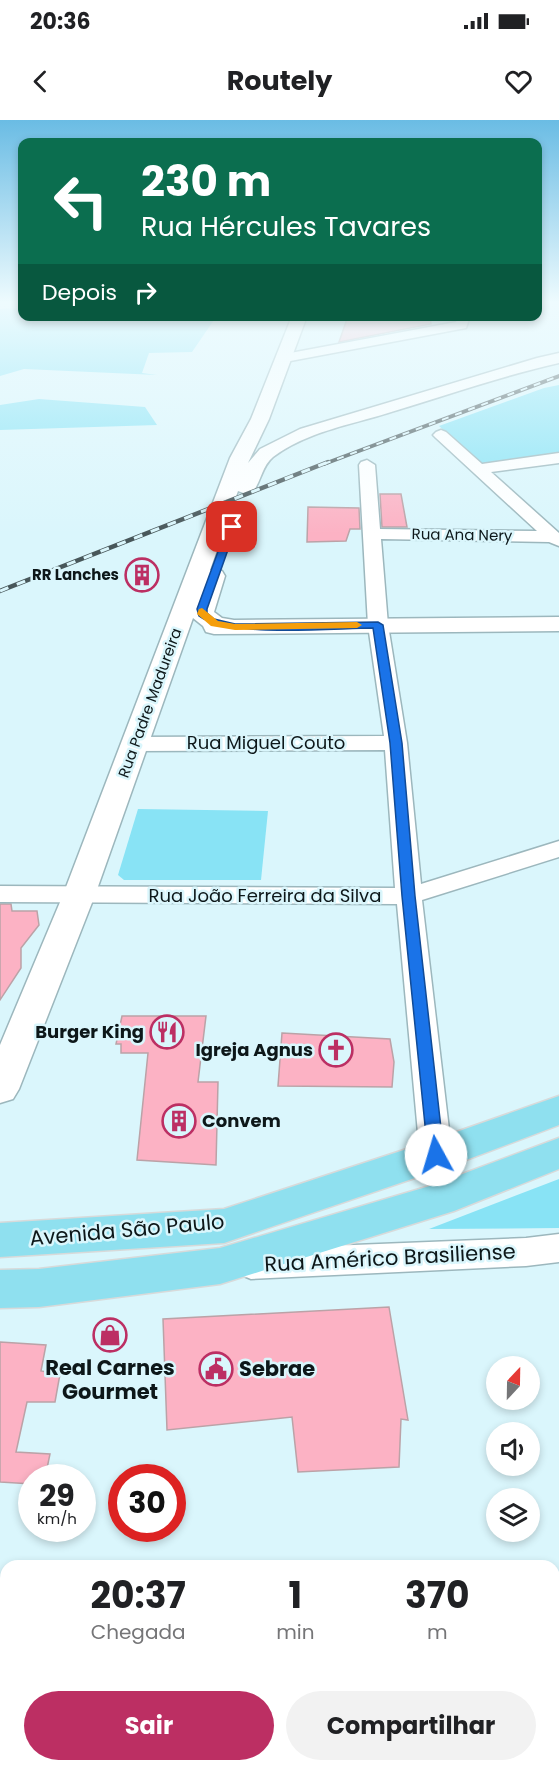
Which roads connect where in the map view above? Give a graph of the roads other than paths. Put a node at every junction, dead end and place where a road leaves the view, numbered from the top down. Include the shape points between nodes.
1 (276, 380) edge
2 (479, 380) edge
3 (260, 419) junction
4 (333, 424) junction
5 (441, 435) dead end
6 (559, 458) edge
7 (367, 465) dead end
8 (478, 469) junction
9 (371, 534) junction
10 (556, 540) edge
11 (559, 624) edge
12 (378, 625) junction
13 (235, 627) junction
14 (172, 639) junction
15 (396, 743) junction
16 (135, 744) junction
17 (559, 849) edge
18 (0, 894) edge
19 (79, 895) junction
20 (409, 896) junction
21 (0, 1089) edge
22 (559, 1110) edge
23 (559, 1153) edge
24 (436, 1155) junction
25 (0, 1240) edge
26 (559, 1248) edge
27 (220, 1266) junction
28 (0, 1288) edge

1 - 3 main road, Rua Padre Madureira
2 - 4 main road
3 - 4 main road via 288,429
3 - 14 main road, Rua Padre Madureira via 240,458
4 - 13 main road, Rua Padre Madureira via 293,439 255,464 202,609 202,614 215,624
5 - 8 street
6 - 8 street
7 - 9 street
8 - 10 street
9 - 10 street, Rua Ana Nery
9 - 12 street
11 - 12 main road
12 - 13 main road
12 - 15 street
13 - 14 main road via 208,628
14 - 16 main road, Rua Padre Madureira
15 - 16 street, Rua Miguel Couto
15 - 20 street
16 - 19 main road, Rua Padre Madureira
17 - 20 street, Rua João Ferreira da Silva
18 - 19 street, Rua João Ferreira da Silva
19 - 20 street, Rua João Ferreira da Silva
19 - 21 main road, Rua Padre Madureira
20 - 24 street
22 - 24 main road, Avenida São Paulo
23 - 27 main road via 440,1199
24 - 25 main road, Avenida São Paulo via 224,1226
26 - 27 street, Rua Américo Brasiliense
27 - 28 main road via 39,1288

